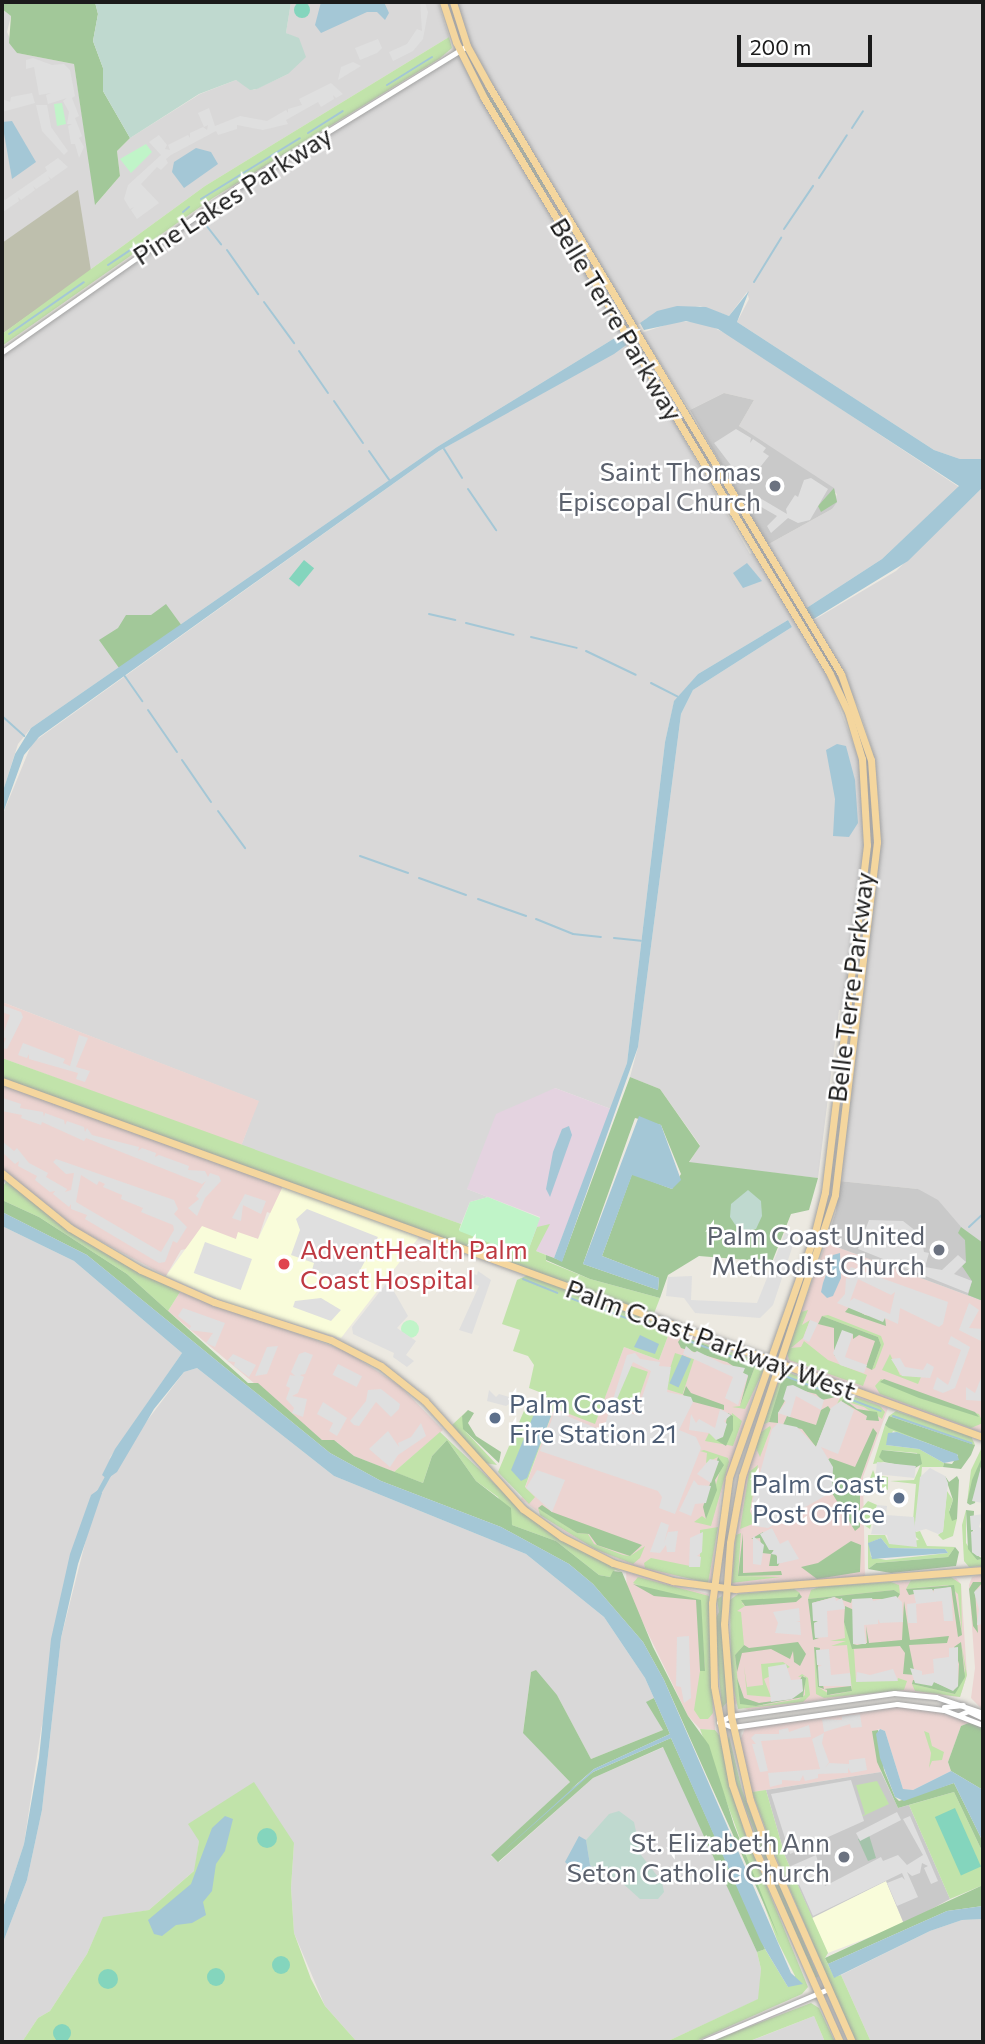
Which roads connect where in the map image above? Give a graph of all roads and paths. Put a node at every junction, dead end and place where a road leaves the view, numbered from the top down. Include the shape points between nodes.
1 (443, 2) edge
2 (453, 2) edge
3 (464, 48) junction
4 (2, 352) edge
5 (723, 476) junction
6 (715, 481) junction
7 (2, 1081) edge
8 (2, 1173) edge
9 (769, 1360) junction
10 (779, 1364) junction
11 (983, 1437) edge
12 (983, 1570) edge
13 (713, 1587) junction
14 (725, 1588) junction
15 (897, 1704) junction
16 (963, 1704) junction
17 (959, 1715) junction
18 (983, 1715) edge
19 (731, 1716) junction
20 (719, 1721) junction
21 (983, 1725) edge
22 (733, 1727) junction
23 (828, 1989) junction
24 (818, 1993) junction
25 (702, 2042) edge
26 (841, 2042) edge
27 (852, 2042) edge

1 - 3 main road, Belle Terre Parkway
2 - 3 main road, Belle Terre Parkway
3 - 4 street, Pine Lakes Parkway via 236,188
3 - 5 main road, Belle Terre Parkway
3 - 6 main road, Belle Terre Parkway
5 - 6 main road
5 - 10 main road, Belle Terre Parkway via 848,688 868,744 877,801 876,856 835,1195
6 - 9 main road, Belle Terre Parkway via 839,692 859,747 867,803 866,863 823,1202
7 - 9 main road, Palm Coast Parkway West
8 - 13 main road via 70,1228 141,1270 206,1300 331,1340 388,1371 430,1407 508,1496 569,1542 637,1572
9 - 10 main road, Palm Coast Parkway West
9 - 13 main road, Belle Terre Parkway via 729,1478
10 - 11 main road, Palm Coast Parkway West
10 - 14 main road, Belle Terre Parkway via 742,1476
12 - 14 main road
13 - 14 main road
13 - 20 main road, Belle Terre Parkway
14 - 19 main road, Belle Terre Parkway
15 - 16 street via 910,1700 953,1709
15 - 17 street
15 - 22 street
16 - 18 street
16 - 19 street via 915,1694 872,1694
17 - 18 street via 968,1711
17 - 21 street
19 - 20 street
19 - 22 main road, Belle Terre Parkway
20 - 22 street
20 - 24 main road, Belle Terre Parkway via 747,1829
22 - 23 main road, Belle Terre Parkway via 758,1826
23 - 24 street
23 - 27 main road, Belle Terre Parkway
24 - 25 street
24 - 26 main road, Belle Terre Parkway

